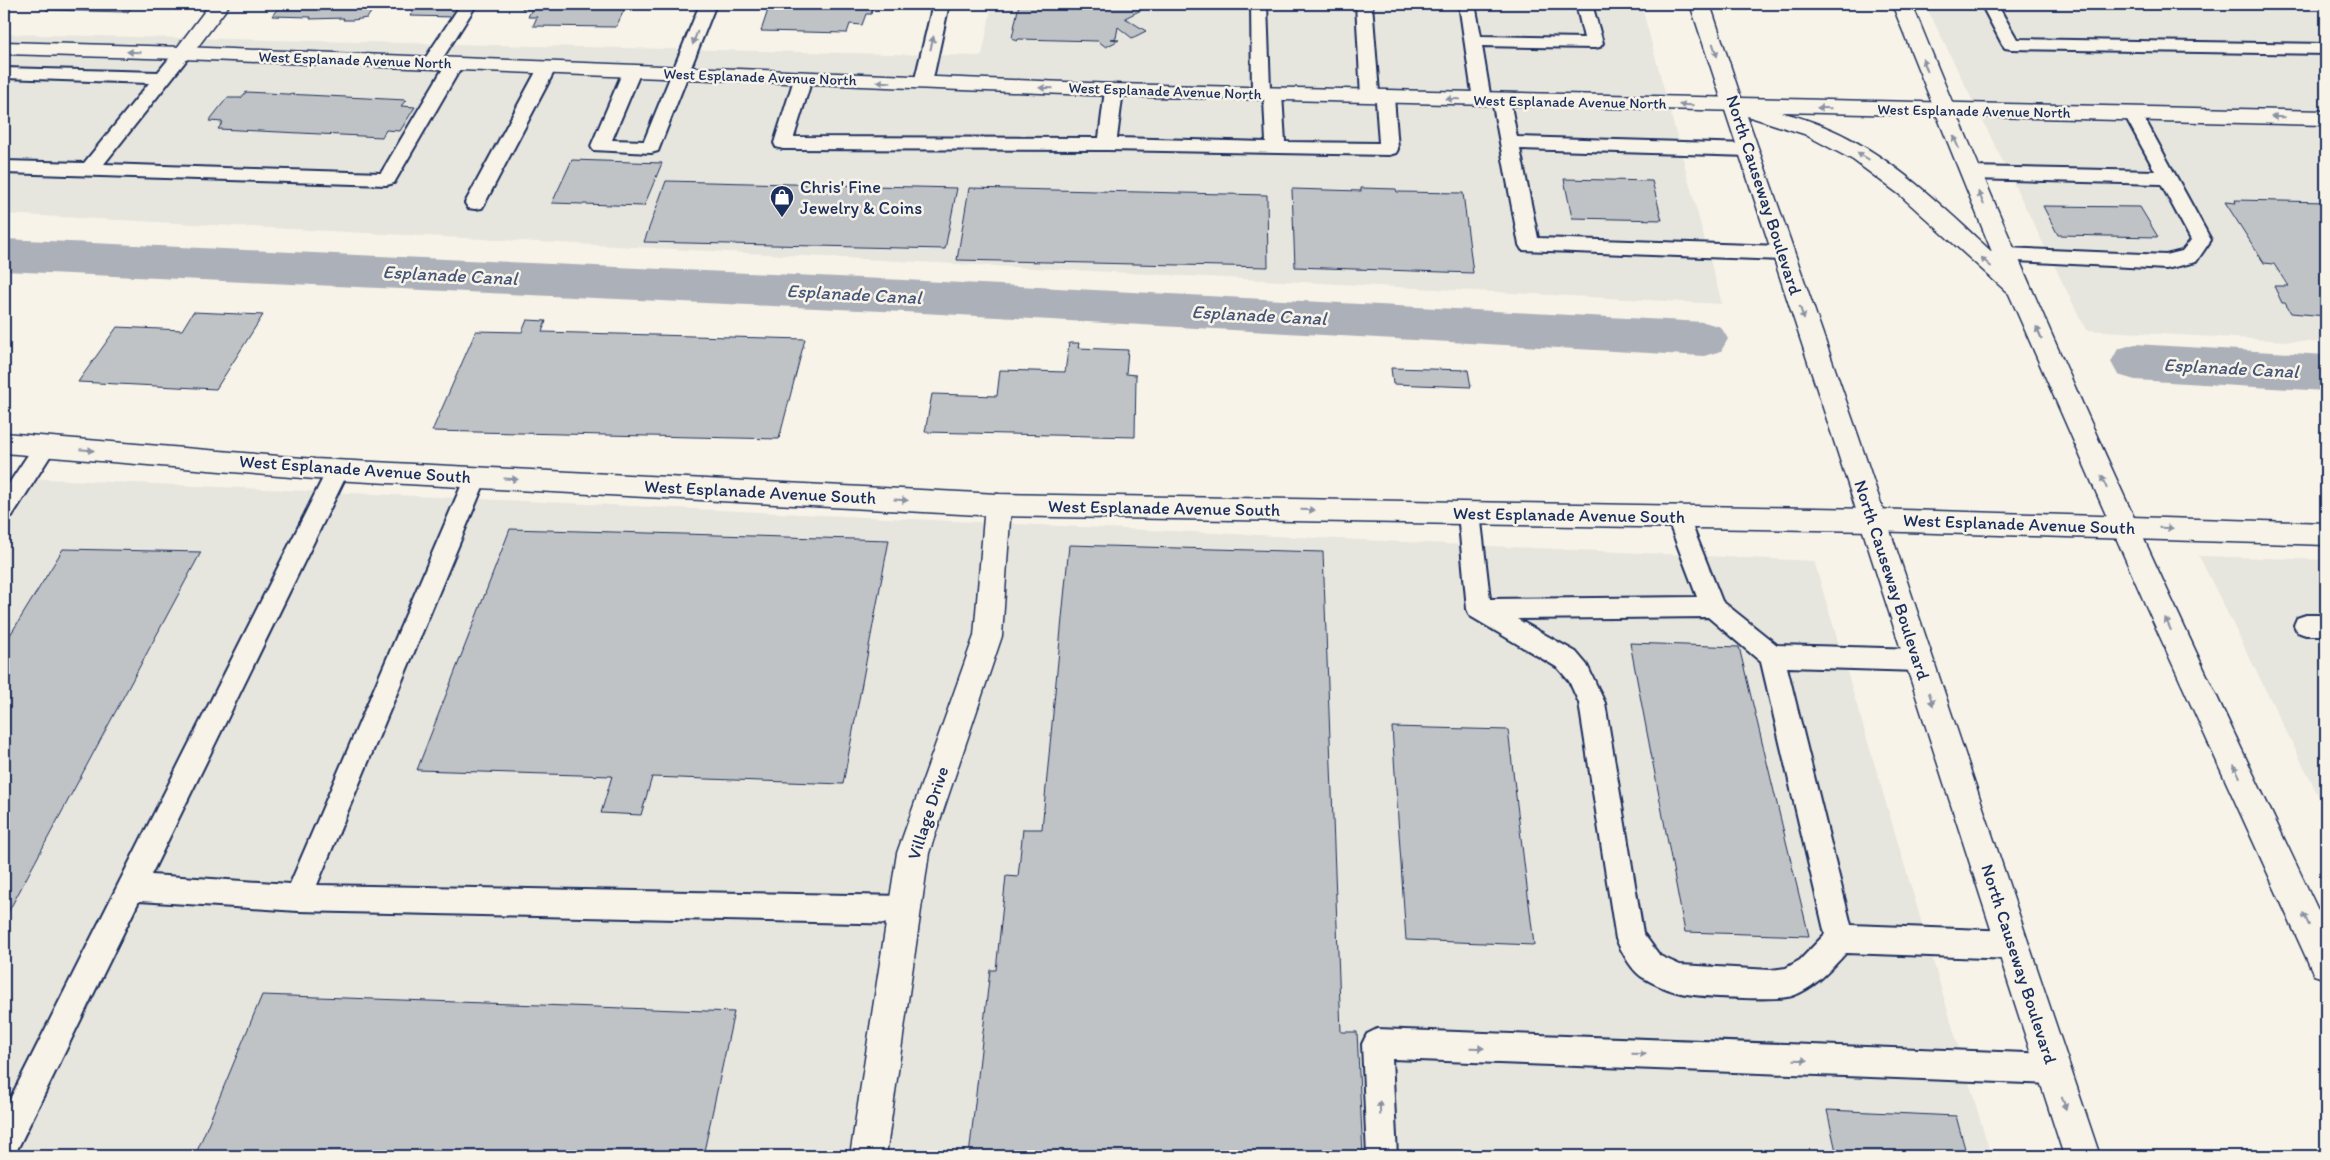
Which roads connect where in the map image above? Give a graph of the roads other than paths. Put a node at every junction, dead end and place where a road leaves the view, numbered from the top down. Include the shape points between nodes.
1 (220, 4) edge
2 (469, 4) edge
3 (708, 4) edge
4 (941, 4) edge
5 (1259, 4) edge
6 (1364, 4) edge
7 (1467, 4) edge
8 (1584, 4) edge
9 (1700, 4) edge
10 (1902, 4) edge
11 (1989, 4) edge
12 (1473, 41) junction
13 (4, 48) edge
14 (2326, 49) edge
15 (183, 53) junction
16 (431, 63) junction
17 (454, 64) junction
18 (548, 68) junction
19 (632, 71) junction
20 (4, 73) edge
21 (682, 73) junction
22 (161, 78) junction
23 (803, 79) junction
24 (923, 83) junction
25 (1114, 90) junction
26 (1267, 94) junction
27 (1377, 97) junction
28 (1492, 100) junction
29 (1735, 106) junction
30 (1943, 111) junction
31 (2133, 114) junction
32 (2324, 121) edge
33 (1511, 143) junction
34 (1107, 144) junction
35 (1276, 148) junction
36 (1749, 150) junction
37 (4, 167) edge
38 (89, 170) junction
39 (1970, 173) junction
40 (2167, 178) junction
41 (475, 204) dead end
42 (1782, 253) junction
43 (2005, 255) junction
44 (2022, 295) junction
45 (4, 443) edge
46 (45, 446) junction
47 (338, 470) junction
48 (476, 477) junction
49 (998, 505) junction
50 (4, 509) edge
51 (1469, 513) junction
52 (1678, 518) junction
53 (1872, 520) junction
54 (2123, 527) junction
55 (2326, 534) edge
56 (1713, 608) junction
57 (1479, 609) junction
58 (1772, 656) junction
59 (1919, 660) junction
60 (131, 887) junction
61 (298, 898) junction
62 (905, 910) junction
63 (1840, 939) junction
64 (2012, 945) junction
65 (2326, 963) edge
66 (2053, 1069) junction
67 (4, 1143) edge
68 (868, 1156) edge
69 (1382, 1156) edge
70 (2082, 1156) edge

1 - 15 main road
2 - 16 lane
3 -> 21 lane
24 -> 4 lane
5 - 26 lane
6 - 27 lane
7 - 12 lane
8 - 12 lane via 1594,43
9 -> 29 main road, North Causeway Boulevard
30 -> 10 main road
11 - 14 lane via 2011,44
12 - 28 lane
15 -> 13 main road, West Esplanade Avenue North
15 - 16 main road, West Esplanade Avenue North
15 - 22 lane
16 - 17 main road, West Esplanade Avenue North
17 - 18 main road, West Esplanade Avenue North
17 - 38 lane via 387,179
18 - 19 main road, West Esplanade Avenue North
18 - 41 lane
19 - 21 main road, West Esplanade Avenue North
19 - 21 lane via 600,146 651,147
20 - 22 lane
21 - 23 main road, West Esplanade Avenue North
22 - 38 lane
24 -> 23 main road, West Esplanade Avenue North
23 - 34 lane via 783,144
25 -> 24 main road, West Esplanade Avenue North
25 - 26 main road, West Esplanade Avenue North
25 - 34 lane
26 - 27 main road, West Esplanade Avenue North
26 - 35 lane
28 -> 27 main road, West Esplanade Avenue North
27 - 35 lane via 1389,149
29 -> 28 main road, West Esplanade Avenue North
28 - 33 lane
30 -> 29 main road, West Esplanade Avenue North
29 - 36 main road, North Causeway Boulevard
44 -> 29 main road via 1881,167 1835,139 1792,122
30 - 31 main road, West Esplanade Avenue North
39 -> 30 main road
32 -> 31 main road, West Esplanade Avenue North
31 - 40 lane
33 - 36 lane
33 - 42 lane via 1530,245
34 - 35 lane
36 - 42 main road, North Causeway Boulevard
37 - 38 lane
39 - 40 lane
43 -> 39 main road
40 - 43 lane via 2201,240 2189,257 2166,262
42 -> 53 main road, North Causeway Boulevard
43 - 44 main road
54 -> 44 main road
45 - 46 main road, West Esplanade Avenue South
46 -> 47 main road, West Esplanade Avenue South
46 - 50 lane
47 - 48 main road, West Esplanade Avenue South
47 - 60 lane
48 -> 49 main road, West Esplanade Avenue South
48 - 61 lane
49 -> 51 main road, West Esplanade Avenue South
49 - 62 main road, Village Drive via 988,636 913,853
51 - 52 main road, West Esplanade Avenue South
51 - 57 lane
52 - 53 main road, West Esplanade Avenue South
52 - 56 lane
53 - 54 main road, West Esplanade Avenue South
53 - 59 main road, North Causeway Boulevard
54 -> 55 main road, West Esplanade Avenue South
65 -> 54 main road
56 - 57 lane
56 - 58 lane
57 - 63 lane via 1567,660 1578,673 1592,703 1630,939 1650,966 1680,979 1771,984 1790,982 1810,970
58 - 59 lane
58 - 63 lane
59 -> 64 main road, North Causeway Boulevard
60 - 61 lane
60 - 67 lane
61 - 62 lane
62 - 68 main road, Village Drive
63 - 64 lane
64 - 66 main road, North Causeway Boulevard
69 -> 66 lane via 1377,1044
66 -> 70 main road, North Causeway Boulevard

